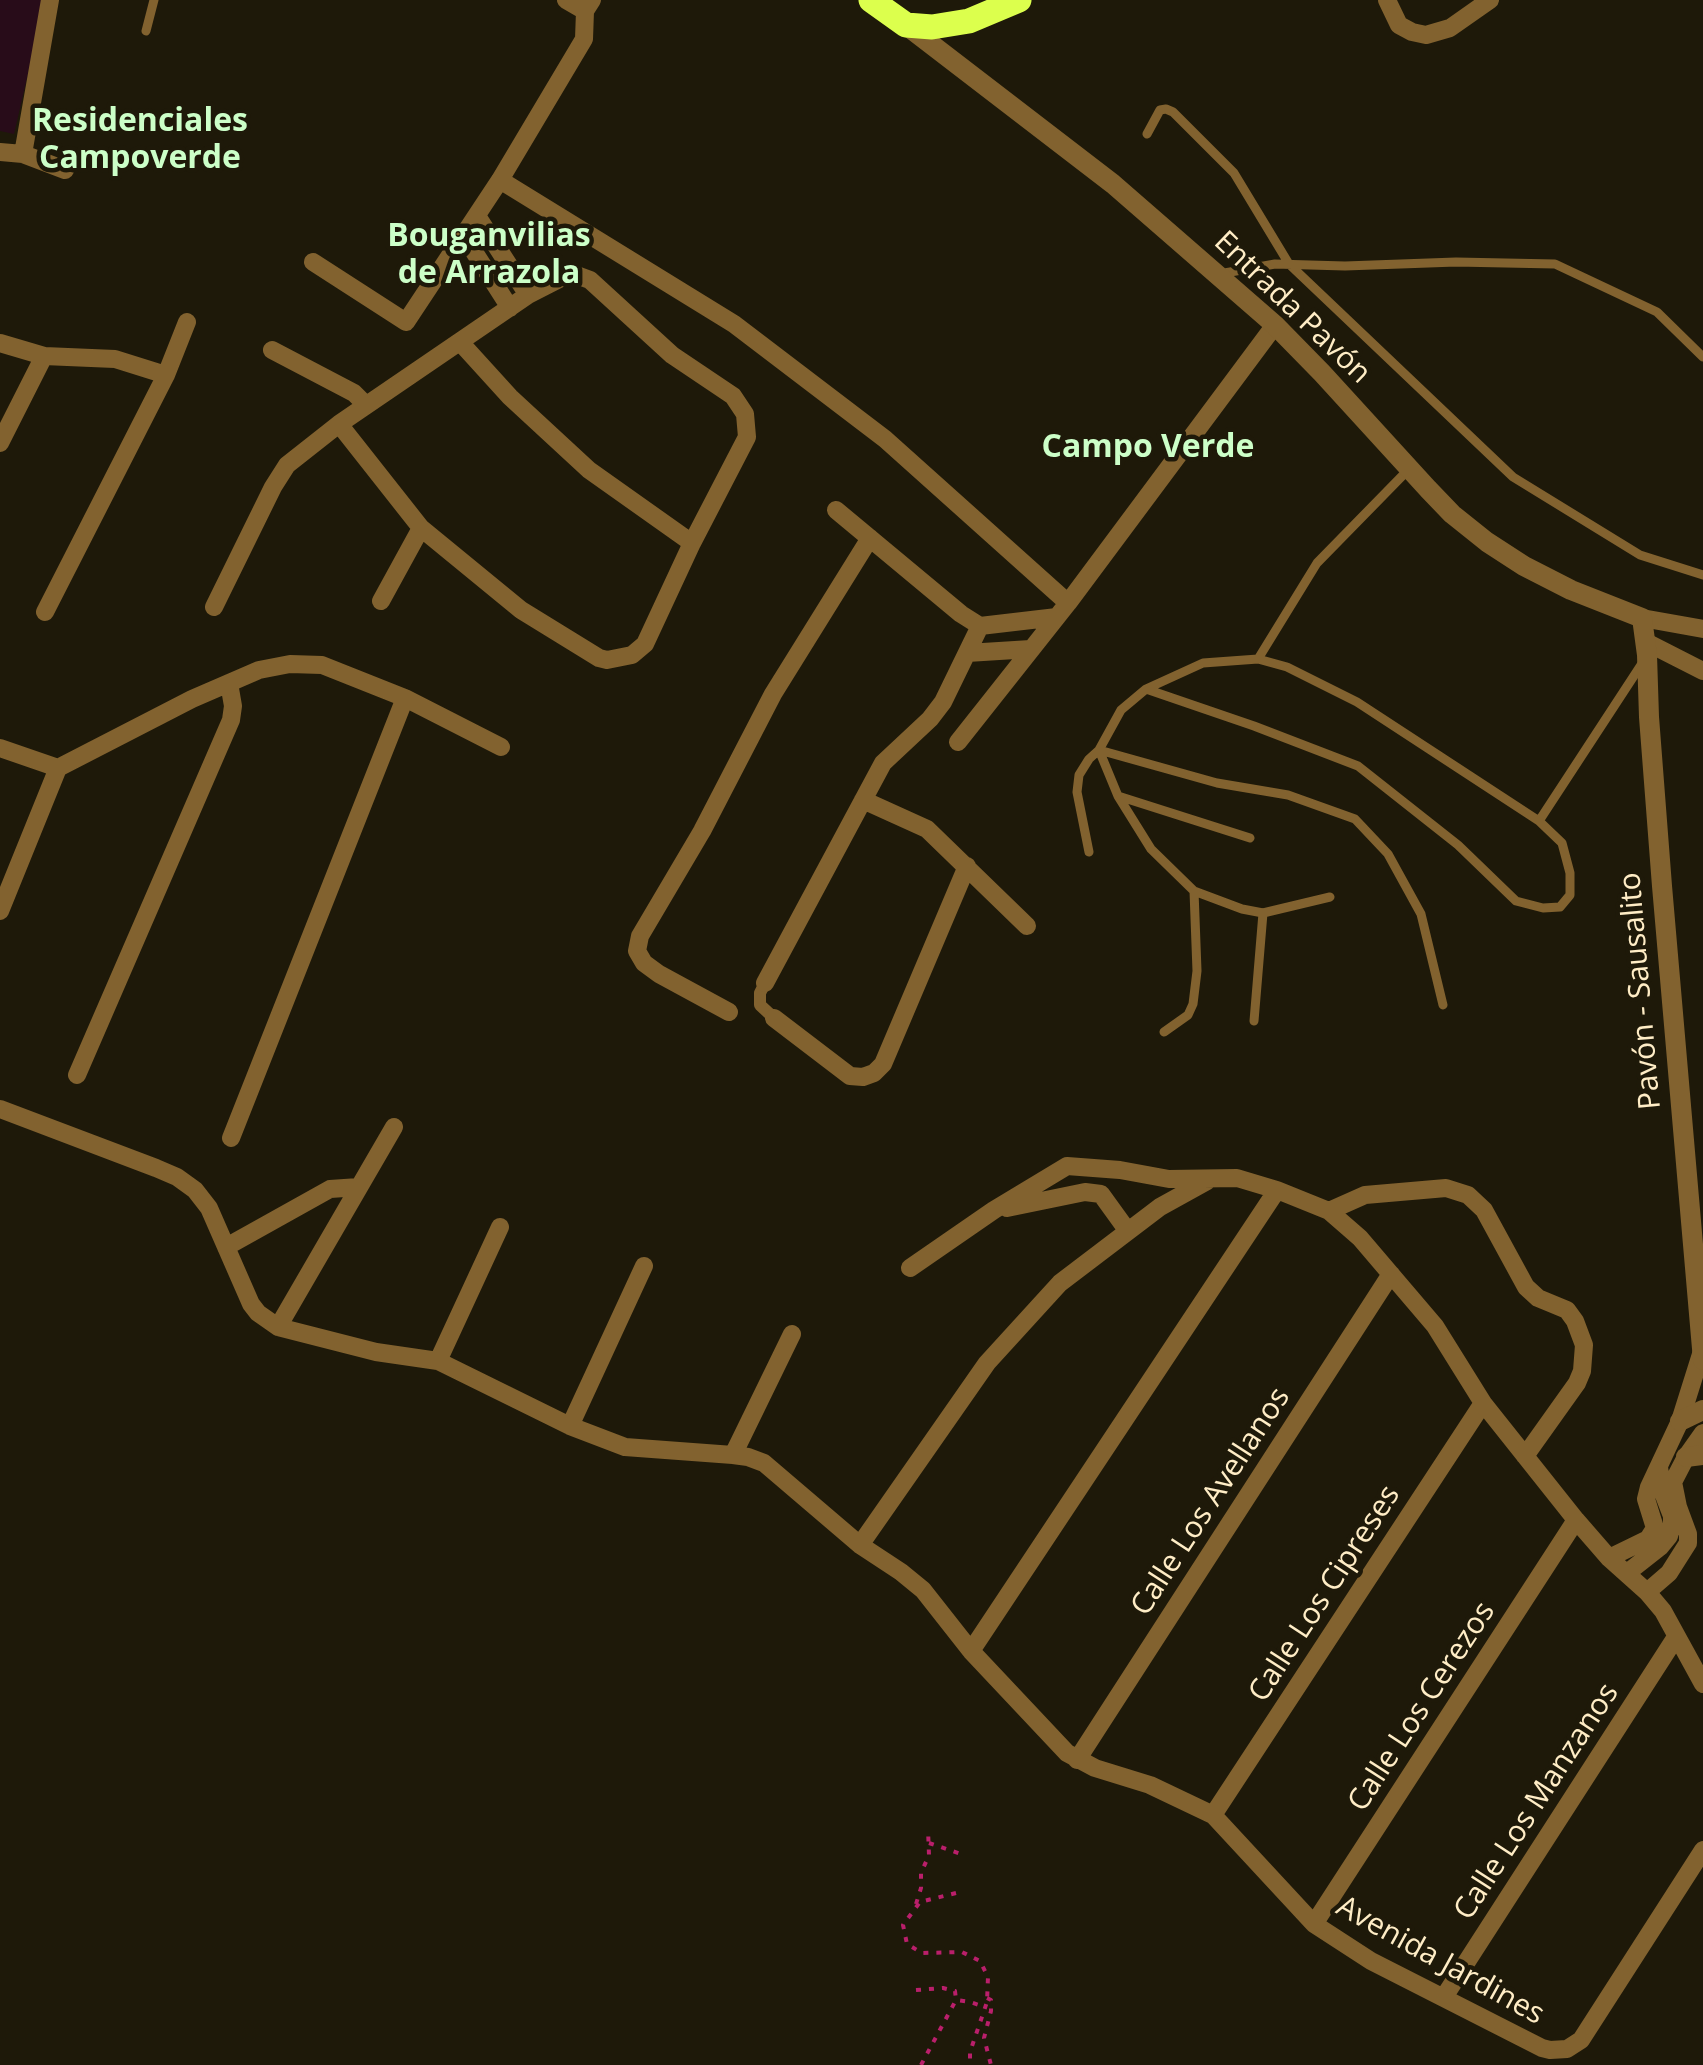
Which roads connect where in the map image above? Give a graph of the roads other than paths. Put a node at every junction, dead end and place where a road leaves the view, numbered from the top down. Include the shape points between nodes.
1 (50, 0) edge
2 (154, 0) edge
3 (566, 0) edge
4 (871, 0) edge
5 (1019, 0) edge
6 (1387, 0) edge
7 (1490, 0) edge
8 (588, 5) edge
9 (906, 25) junction
10 (146, 31) dead end
11 (1146, 134) dead end
12 (0, 152) edge
13 (23, 154) junction
14 (65, 170) dead end
15 (500, 180) junction
16 (477, 216) junction
17 (464, 236) junction
18 (313, 262) dead end
19 (1289, 264) junction
20 (1217, 274) junction
21 (528, 296) junction
22 (510, 308) junction
23 (187, 322) dead end
24 (1275, 325) junction
25 (460, 342) junction
26 (0, 343) edge
27 (272, 350) dead end
28 (44, 356) junction
29 (1703, 357) edge
30 (166, 375) junction
31 (366, 405) junction
32 (339, 424) junction
33 (0, 443) edge
34 (1409, 469) junction
35 (836, 510) dead end
36 (421, 528) junction
37 (870, 538) junction
38 (692, 543) junction
39 (1703, 575) edge
40 (381, 601) dead end
41 (214, 607) dead end
42 (1062, 610) junction
43 (46, 612) dead end
44 (1642, 618) junction
45 (980, 626) junction
46 (1703, 629) edge
47 (1031, 649) junction
48 (1647, 649) junction
49 (967, 653) junction
50 (1258, 658) junction
51 (1703, 671) edge
52 (230, 683) junction
53 (1146, 690) junction
54 (405, 698) junction
55 (958, 742) dead end
56 (500, 747) dead end
57 (0, 748) edge
58 (1099, 750) junction
59 (58, 768) junction
60 (1118, 796) junction
61 (862, 800) junction
62 (1539, 821) junction
63 (1250, 838) dead end
64 (1089, 852) dead end
65 (967, 866) junction
66 (1194, 891) junction
67 (1330, 897) dead end
68 (0, 911) edge
69 (1262, 913) junction
70 (1027, 926) dead end
71 (765, 983) joint
72 (1444, 1005) dead end
73 (729, 1012) dead end
74 (774, 1018) joint
75 (1254, 1021) dead end
76 (1164, 1032) dead end
77 (78, 1075) dead end
78 (0, 1109) edge
79 (394, 1126) dead end
80 (231, 1138) dead end
81 (1211, 1179) junction
82 (359, 1187) junction
83 (1276, 1190) junction
84 (994, 1210) junction
85 (1329, 1211) junction
86 (500, 1227) dead end
87 (1127, 1230) junction
88 (226, 1247) junction
89 (644, 1266) dead end
90 (910, 1268) dead end
91 (1390, 1274) junction
92 (278, 1327) junction
93 (792, 1334) dead end
94 (1702, 1351) edge
95 (1703, 1360) edge
96 (438, 1361) junction
97 (1483, 1403) junction
98 (1703, 1410) edge
99 (1680, 1420) junction
100 (570, 1426) junction
101 (1703, 1433) edge
102 (733, 1454) junction
103 (1525, 1456) junction
104 (1694, 1456) edge
105 (1659, 1466) junction
106 (1576, 1520) junction
107 (860, 1545) junction
108 (1609, 1558) junction
109 (1627, 1574) junction
110 (1647, 1592) junction
111 (1676, 1636) junction
112 (971, 1651) junction
113 (1703, 1684) edge
114 (1077, 1760) junction
115 (1213, 1815) junction
116 (1703, 1850) edge
117 (1314, 1924) junction
118 (1444, 1997) junction

1 - 13 street
2 - 10 lane
3 - 8 street
4 - 9 main road
5 - 9 main road via 969,21
6 - 7 street via 1399,24 1426,36
8 - 15 street via 584,39
9 - 20 street, Entrada Pavón via 1113,184
11 - 19 lane via 1160,110 1172,112 1234,173
12 - 13 street
13 - 14 street
15 - 16 street
15 - 42 street via 734,324 884,439
16 - 17 street
16 - 21 street
17 - 18 street via 406,322
17 - 22 street
19 - 20 lane
19 - 29 lane via 1555,264 1657,312
19 - 39 lane via 1513,477 1640,555
20 - 24 street, Entrada Pavón
21 - 22 street
21 - 38 street via 571,274 590,280 672,355 733,396 745,414 747,437
22 - 25 street
23 - 30 street
24 - 34 street, Entrada Pavón
24 - 42 street
25 - 31 street
25 - 38 street via 590,470
26 - 28 street
27 - 31 street
28 - 30 street via 116,359
28 - 33 street
30 - 43 street
31 - 32 street
32 - 36 street
32 - 41 street via 287,464
34 - 44 street, Entrada Pavón via 1452,514 1524,566
34 - 50 lane via 1317,563
35 - 37 street
36 - 38 street via 521,610 607,660 632,655 645,644
36 - 40 street
37 - 45 street
37 - 73 street via 773,694 640,936 637,951 644,963
42 - 45 street
42 - 47 street
44 - 46 street
44 - 48 street, Pavón - Sausalito
45 - 49 street
47 - 49 street
47 - 55 street
48 - 51 street
48 - 62 lane
48 - 94 street, Pavón - Sausalito
49 - 61 street via 936,710 883,762
50 - 53 lane via 1202,663
50 - 62 lane via 1357,702
52 - 54 street via 259,670 322,665
52 - 59 street
52 - 77 street via 231,720
53 - 58 lane via 1122,710
53 - 62 lane via 1358,766 1458,844 1516,901 1560,907 1570,895 1570,874 1562,843
54 - 56 street
54 - 80 street
57 - 59 street
58 - 60 lane
58 - 64 lane via 1079,775 1077,792
58 - 72 lane via 1288,795 1354,819 1388,854 1421,914
59 - 68 street
60 - 63 lane
60 - 66 lane via 1151,849
61 - 65 street via 927,829
61 - 71 street
65 - 70 street
65 - 74 street via 879,1069 850,1076
66 - 69 lane
66 - 76 lane via 1193,1004 1188,1016
67 - 69 lane
69 - 75 lane
71 - 74 street via 760,1005
78 - 88 street via 176,1177 210,1208
79 - 82 street
81 - 83 street via 1237,1178
81 - 84 street via 1067,1166
81 - 87 street
82 - 88 street via 330,1189
82 - 92 street
83 - 85 street
83 - 112 street
84 - 87 street via 1101,1194
84 - 90 street
85 - 91 street
85 - 103 street via 1365,1195 1446,1188 1468,1195 1484,1210 1526,1287 1567,1310 1584,1345 1582,1371
86 - 96 street
87 - 107 street via 1060,1282 998,1350
88 - 92 street via 258,1313
89 - 100 street
91 - 97 street via 1435,1326
91 - 114 street, Calle Los Avellanos
92 - 96 street, Avenida Jardines
93 - 102 street
94 - 95 street, Pavón - Sausalito
94 - 99 street
96 - 100 street, Avenida Jardines
97 - 103 street
97 - 115 street, Calle Los Cipreses
98 - 99 street
99 - 105 street
100 - 102 street, Avenida Jardines via 625,1448
101 - 104 street
102 - 107 street, Avenida Jardines via 764,1464
103 - 106 street
104 - 110 street via 1673,1482 1688,1543
105 - 108 street via 1646,1499 1655,1528
105 - 109 street via 1672,1525 1660,1547
106 - 108 street
106 - 117 street, Calle Los Cerezos
107 - 112 street, Avenida Jardines via 923,1590
108 - 109 street
109 - 110 street
110 - 111 street
111 - 113 street
111 - 118 street, Calle Los Manzanos
112 - 114 street, Avenida Jardines
114 - 115 street, Avenida Jardines
115 - 117 street, Avenida Jardines
116 - 118 street, Avenida Jardines via 1575,2045 1542,2048
117 - 118 street, Avenida Jardines

